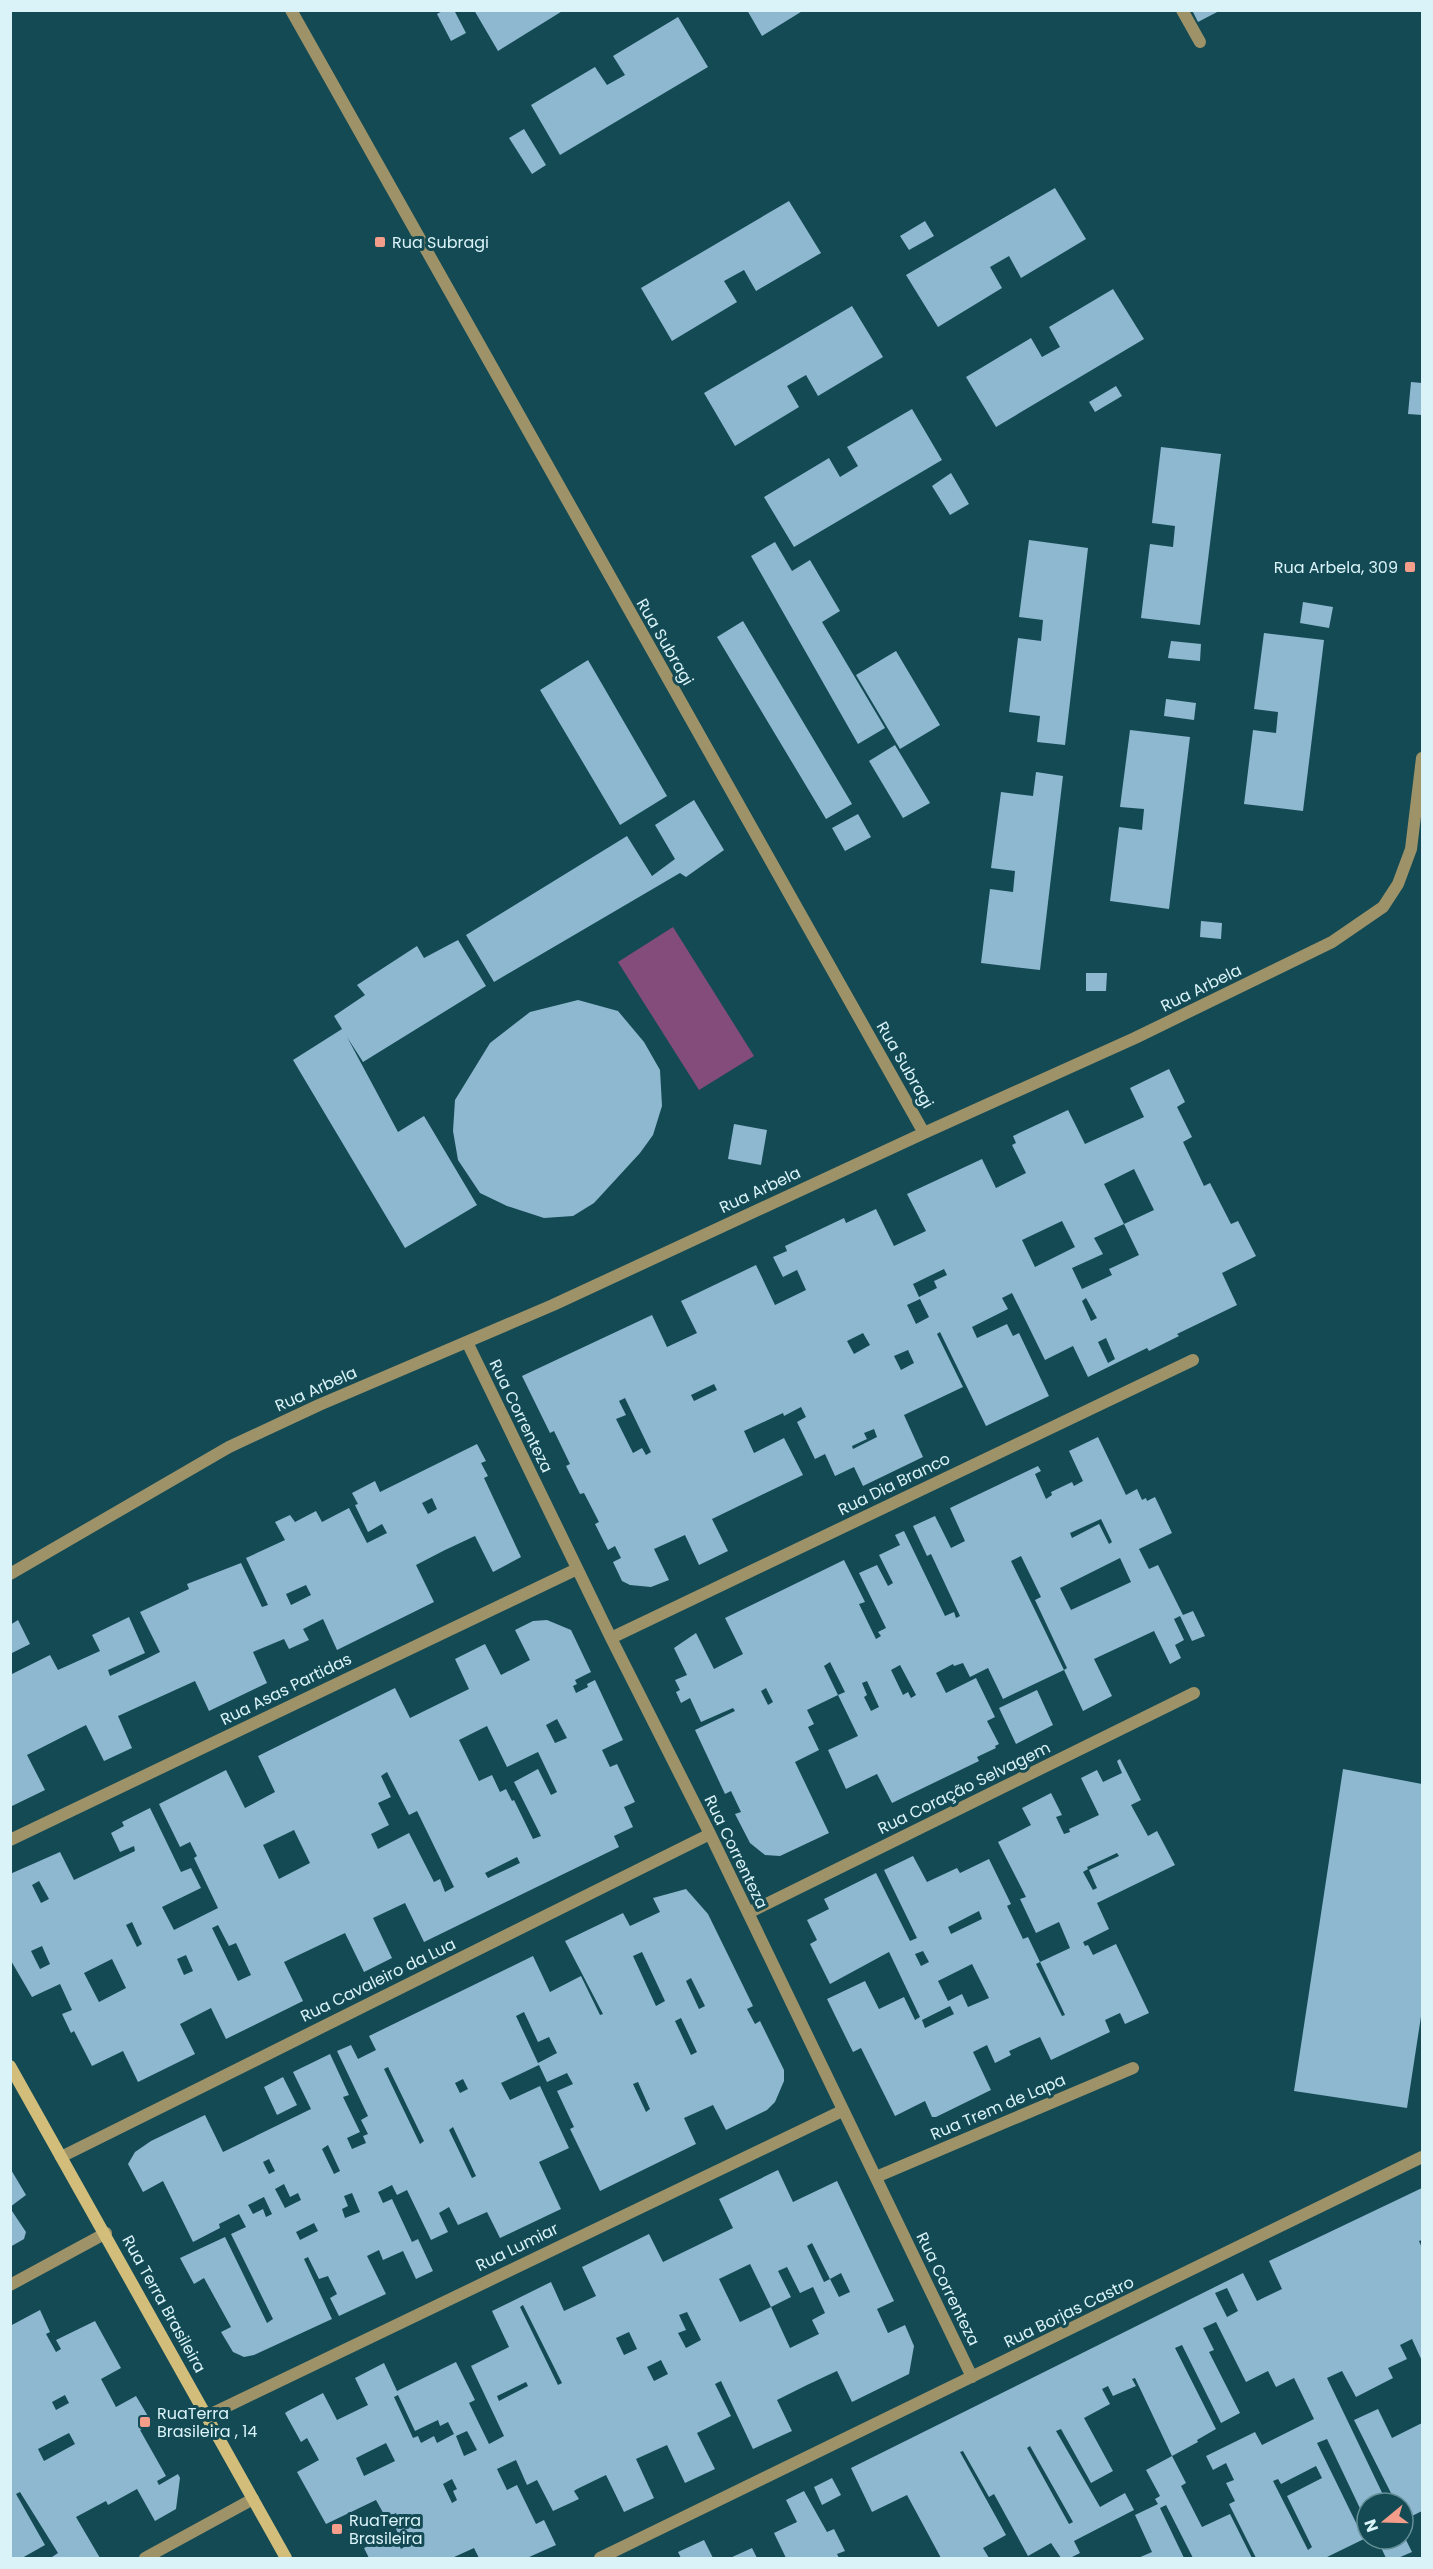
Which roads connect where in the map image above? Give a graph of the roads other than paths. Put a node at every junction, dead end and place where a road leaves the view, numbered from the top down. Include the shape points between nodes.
1 (291, 10) edge
2 (1182, 10) edge
3 (1200, 42) dead end
4 (1422, 758) edge
5 (924, 1133) junction
6 (467, 1342) junction
7 (1193, 1360) dead end
8 (577, 1569) junction
9 (10, 1574) edge
10 (610, 1638) junction
11 (1194, 1693) dead end
12 (710, 1834) junction
13 (10, 1840) edge
14 (748, 1912) junction
15 (10, 2066) edge
16 (1133, 2068) dead end
17 (842, 2111) junction
18 (61, 2157) junction
19 (1422, 2157) edge
20 (876, 2177) junction
21 (106, 2233) junction
22 (10, 2285) edge
23 (972, 2378) junction
24 (207, 2416) junction
25 (253, 2499) junction
26 (145, 2559) edge
27 (286, 2559) edge
28 (600, 2559) edge

1 - 5 street, Rua Subragi
2 - 3 street
4 - 5 street, Rua Arbela via 1410,849 1398,884 1383,907 1332,942 1135,1038
5 - 6 street, Rua Arbela
6 - 8 street, Rua Correnteza
6 - 9 street, Rua Arbela via 229,1447
7 - 10 street, Rua Dia Branco
8 - 10 street, Rua Correnteza
8 - 13 street, Rua Asas Partidas
10 - 12 street, Rua Correnteza
11 - 14 street, Rua Coração Selvagem
12 - 14 street, Rua Correnteza
12 - 18 street, Rua Cavaleiro da Lua
14 - 17 street, Rua Correnteza
15 - 18 street, Rua Terra Brasileira
16 - 20 street, Rua Trem de Lapa
17 - 20 street, Rua Correnteza
17 - 24 street, Rua Lumiar
18 - 21 street, Rua Terra Brasileira
19 - 23 street, Rua Borjas Castro
20 - 23 street, Rua Correnteza
21 - 22 street
21 - 24 street, Rua Terra Brasileira
23 - 28 street, Rua Borjas Castro
24 - 25 street, Rua Terra Brasileira
25 - 26 street
25 - 27 street, Rua Terra Brasileira

